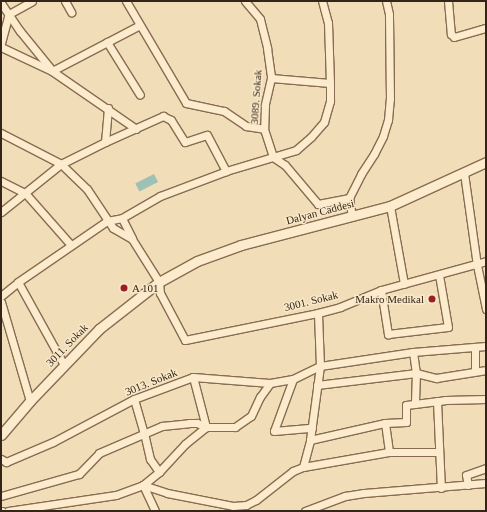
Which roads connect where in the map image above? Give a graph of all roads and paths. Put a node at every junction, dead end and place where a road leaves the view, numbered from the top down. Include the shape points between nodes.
1 (32, 1) edge
2 (65, 1) edge
3 (126, 1) edge
4 (244, 1) edge
5 (322, 1) edge
6 (386, 1) edge
7 (448, 1) edge
8 (1, 3) edge
9 (71, 12) dead end
10 (9, 14) junction
11 (140, 25) junction
12 (486, 28) edge
13 (107, 42) junction
14 (1, 43) edge
15 (1, 47) edge
16 (52, 71) junction
17 (270, 78) junction
18 (330, 83) junction
19 (140, 95) dead end
20 (108, 108) junction
21 (136, 129) junction
22 (264, 129) junction
23 (1, 133) edge
24 (105, 142) junction
25 (273, 157) junction
26 (486, 162) edge
27 (61, 164) junction
28 (226, 172) junction
29 (464, 173) junction
30 (1, 181) edge
31 (26, 194) junction
32 (349, 198) junction
33 (390, 206) junction
34 (1, 212) edge
35 (352, 216) junction
36 (122, 218) junction
37 (107, 221) junction
38 (132, 239) junction
39 (71, 245) junction
40 (486, 261) edge
41 (477, 265) junction
42 (439, 275) junction
43 (18, 282) junction
44 (159, 282) junction
45 (404, 284) junction
46 (381, 290) junction
47 (1, 296) edge
48 (1, 302) edge
49 (486, 309) edge
50 (318, 313) junction
51 (486, 346) edge
52 (475, 347) junction
53 (413, 352) junction
54 (64, 365) junction
55 (320, 366) junction
56 (486, 370) edge
57 (475, 371) junction
58 (416, 373) junction
59 (193, 378) junction
60 (294, 379) junction
61 (270, 383) junction
62 (317, 385) junction
63 (134, 399) junction
64 (486, 399) edge
65 (437, 400) junction
66 (30, 401) junction
67 (416, 404) junction
68 (385, 423) junction
69 (206, 427) junction
70 (312, 428) junction
71 (144, 433) junction
72 (1, 435) edge
73 (310, 440) junction
74 (389, 452) junction
75 (439, 452) junction
76 (1, 459) edge
77 (303, 467) junction
78 (486, 468) edge
79 (159, 472) junction
80 (486, 483) edge
81 (143, 485) junction
82 (468, 485) junction
83 (440, 488) junction
84 (1, 496) edge
85 (8, 511) edge
86 (155, 511) edge
87 (305, 511) edge

1 - 10 street
2 - 9 street
3 - 11 street
4 - 17 street, 3089. Sokak via 260,19 267,48
5 - 18 street via 328,23
6 - 32 street via 389,14 388,120 383,136
7 - 12 street via 452,36 458,38
8 - 10 street
10 - 14 street
10 - 16 street
11 - 13 street
11 - 22 street via 186,103 224,111 246,126
13 - 16 street
13 - 19 street
15 - 16 street
16 - 20 street
17 - 18 street
17 - 22 street, 3089. Sokak
18 - 25 street via 330,101 324,122 296,150
20 - 21 street
20 - 24 street
21 - 24 street
21 - 28 street via 163,116 171,120 185,142 207,135
22 - 25 street, 3089. Sokak
23 - 27 street
24 - 27 street
25 - 28 street
25 - 32 street via 285,165 318,204
26 - 29 street, Dalyan Caddesi
27 - 31 street
27 - 37 street via 87,189
28 - 36 street via 160,196
29 - 33 street, Dalyan Caddesi
29 - 41 street
30 - 31 street
31 - 34 street
31 - 39 street
32 - 35 street
33 - 35 street, Dalyan Caddesi
33 - 45 street
35 - 44 street, Dalyan Caddesi via 241,245 197,261
36 - 37 street
36 - 38 street
37 - 38 street via 113,228
37 - 39 street
38 - 44 street
39 - 43 street
40 - 41 street, 3001. Sokak
41 - 42 street, 3001. Sokak
41 - 49 street
42 - 45 street, 3001. Sokak
42 - 46 street via 448,327 388,334
43 - 47 street
43 - 54 street
44 - 50 street, 3001. Sokak via 160,293 185,340
44 - 54 street, 3011. Sokak via 99,329
45 - 46 street, 3001. Sokak
46 - 50 street, 3001. Sokak
48 - 66 street
50 - 55 street
51 - 52 street, 3013. Sokak
52 - 53 street, 3013. Sokak
52 - 57 street
53 - 55 street, 3013. Sokak
53 - 58 street
54 - 66 street, 3011. Sokak
55 - 60 street, 3013. Sokak
55 - 62 street
56 - 57 street
57 - 58 street via 436,378
58 - 62 street
58 - 67 street
59 - 61 street, 3013. Sokak
59 - 63 street, 3013. Sokak
59 - 69 street
60 - 61 street, 3013. Sokak
60 - 70 street via 274,431
61 - 69 street via 251,416 235,427
62 - 70 street
63 - 71 street
63 - 76 street, 3013. Sokak via 52,442 6,462
64 - 65 street
65 - 67 street
65 - 75 street
66 - 72 street, 3011. Sokak
67 - 68 street via 406,405 406,422
68 - 73 street
68 - 74 street
69 - 71 street via 197,423 181,423
69 - 79 street via 185,444
70 - 73 street
71 - 79 street via 150,459
71 - 84 street via 99,453 79,474
73 - 77 street
74 - 75 street
74 - 77 street
75 - 83 street
77 - 81 street via 293,471 246,505 233,506 166,493
78 - 82 street via 466,475
79 - 81 street
80 - 82 street
81 - 85 street via 116,495
81 - 86 street
82 - 83 street
83 - 87 street via 352,495

